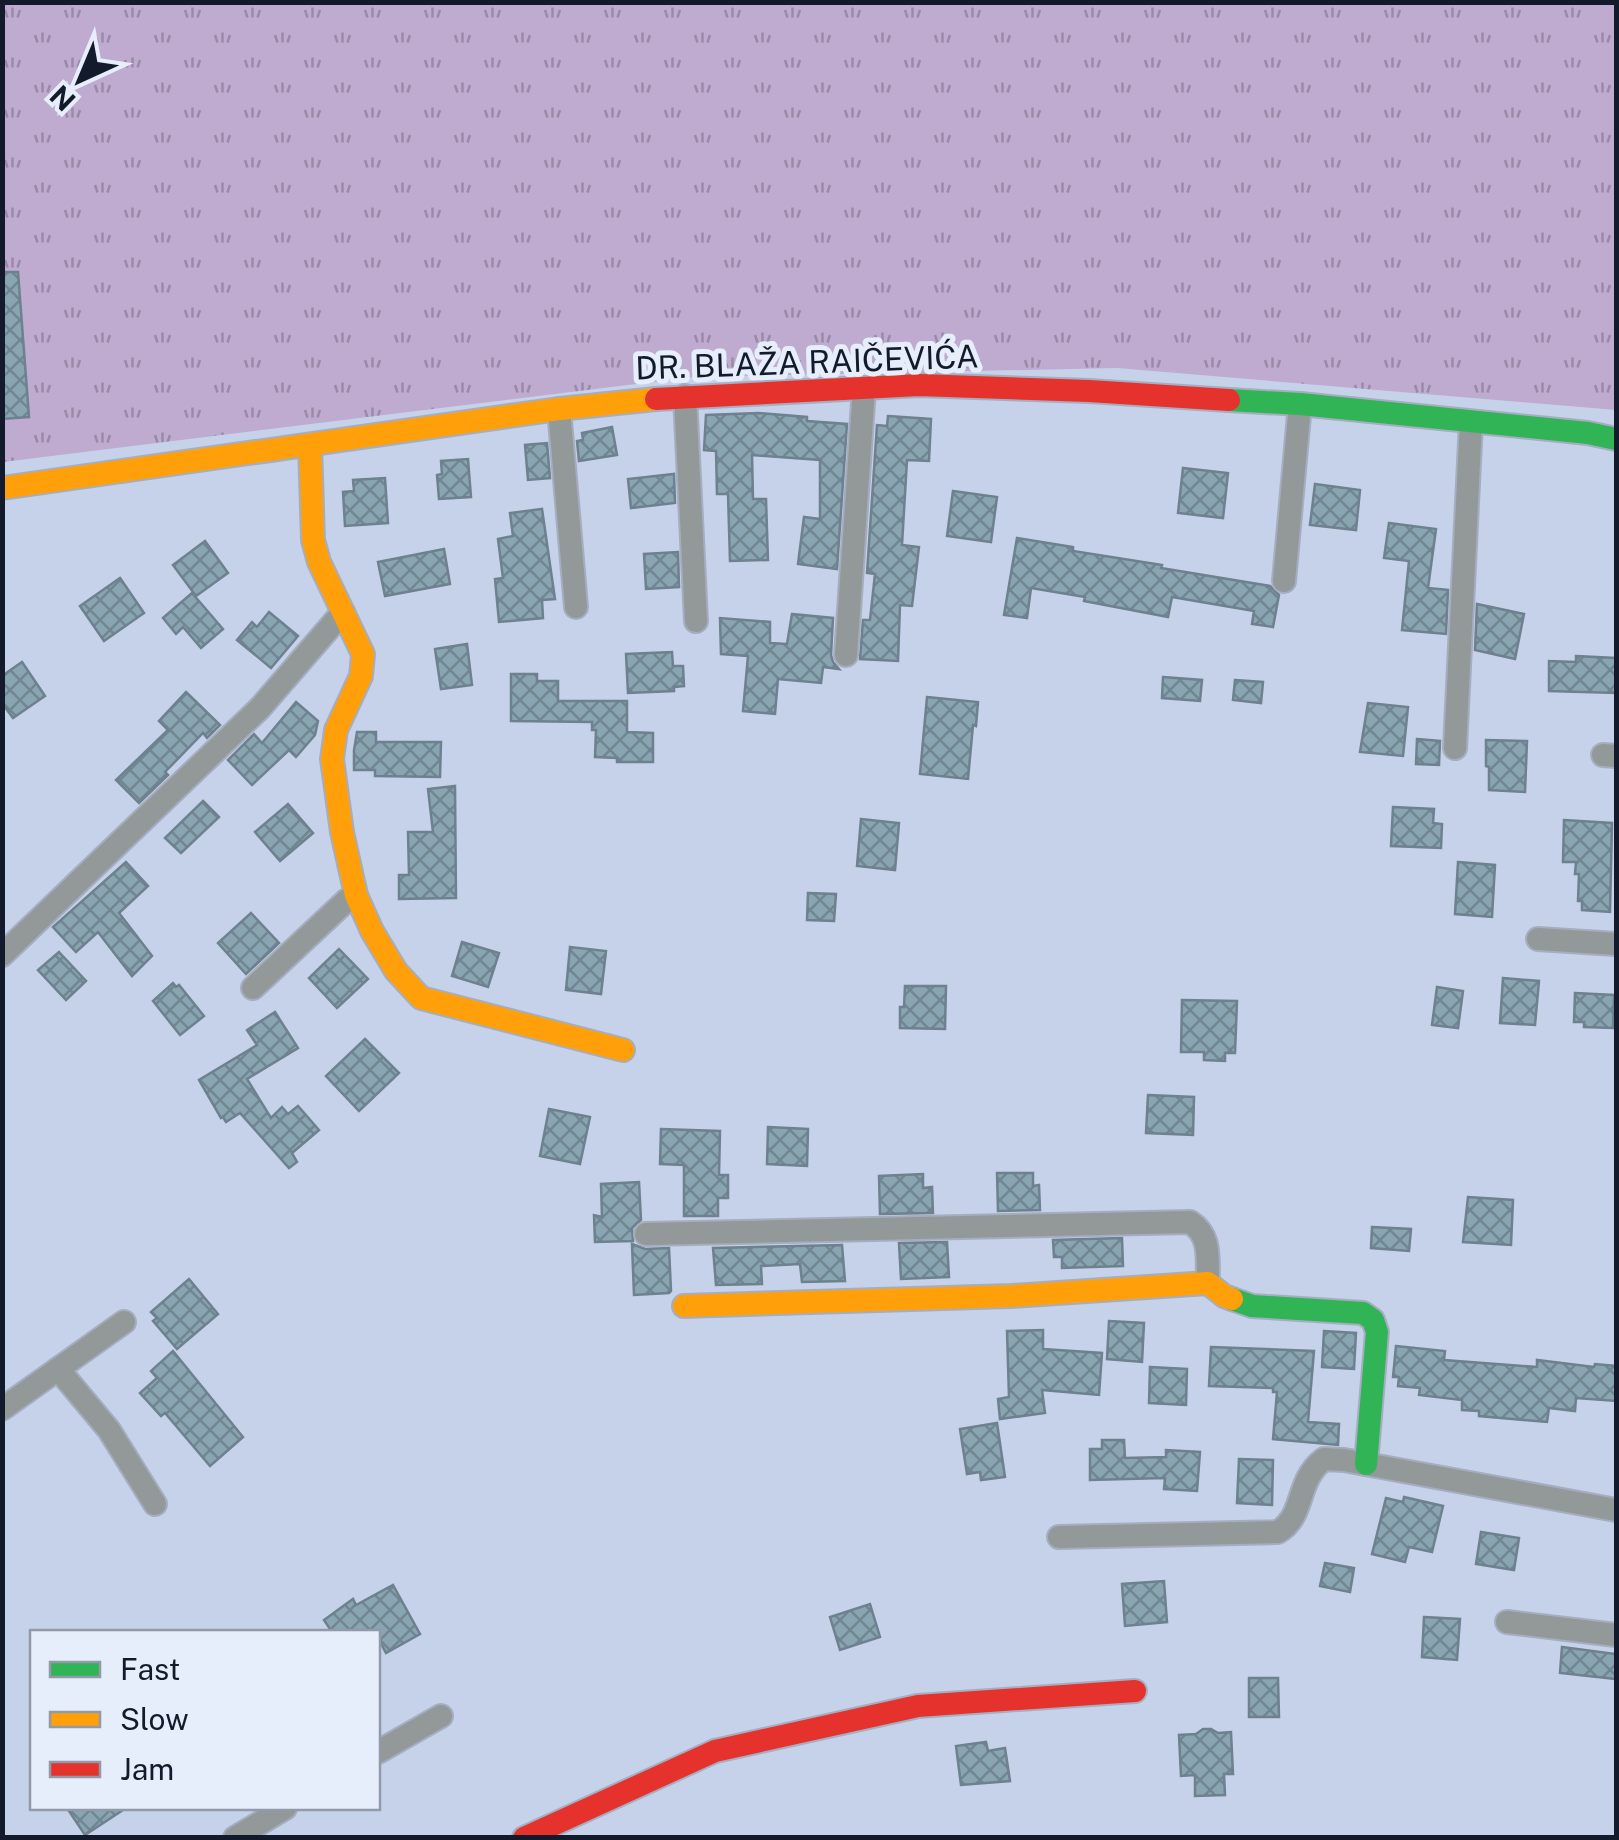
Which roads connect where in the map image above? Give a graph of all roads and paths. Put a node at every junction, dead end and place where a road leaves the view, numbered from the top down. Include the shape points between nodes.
1 (864, 388) junction
2 (684, 396) junction
3 (1300, 404) junction
4 (558, 409) junction
5 (1471, 422) junction
6 (1616, 439) edge
7 (310, 445) junction
8 (2, 488) edge
9 (1284, 581) dead end
10 (576, 607) dead end
11 (343, 612) junction
12 (696, 621) dead end
13 (846, 656) dead end
14 (1455, 748) dead end
15 (356, 895) junction
16 (1538, 939) dead end
17 (1616, 944) edge
18 (2, 955) edge
19 (253, 988) dead end
20 (622, 1050) dead end
21 (646, 1234) dead end
22 (1208, 1283) junction
23 (684, 1306) dead end
24 (124, 1322) dead end
25 (58, 1369) junction
26 (2, 1409) edge
27 (1355, 1462) junction
28 (155, 1504) dead end
29 (1616, 1510) edge
30 (1060, 1537) dead end
31 (1508, 1622) dead end
32 (1616, 1635) edge
33 (1136, 1691) dead end
34 (441, 1716) dead end
35 (380, 1751) edge
36 (282, 1810) edge
37 (235, 1838) edge
38 (524, 1838) edge

1 - 2 street, DR. BLAŽA RAIČEVIĆA
1 - 3 street, DR. BLAŽA RAIČEVIĆA via 1023,388
1 - 13 street
2 - 4 street, DR. BLAŽA RAIČEVIĆA
2 - 12 street
3 - 5 street, DR. BLAŽA RAIČEVIĆA
3 - 9 street
4 - 7 street, DR. BLAŽA RAIČEVIĆA
4 - 10 street
5 - 6 street, DR. BLAŽA RAIČEVIĆA
5 - 14 street
7 - 8 street, DR. BLAŽA RAIČEVIĆA
7 - 11 street via 314,540
11 - 15 street via 364,662 332,750
11 - 18 street via 260,708
15 - 19 street
15 - 20 street via 382,950 422,998
16 - 17 street
21 - 22 street via 1190,1222 1206,1238
22 - 23 street
22 - 27 street via 1252,1306 1363,1313 1373,1320 1378,1332
24 - 25 street
25 - 26 street
25 - 28 street via 109,1430
27 - 29 street
27 - 30 street via 1324,1459 1313,1468 1294,1516 1278,1532
31 - 32 street
33 - 38 street via 918,1706 716,1750
34 - 35 street
36 - 37 street

